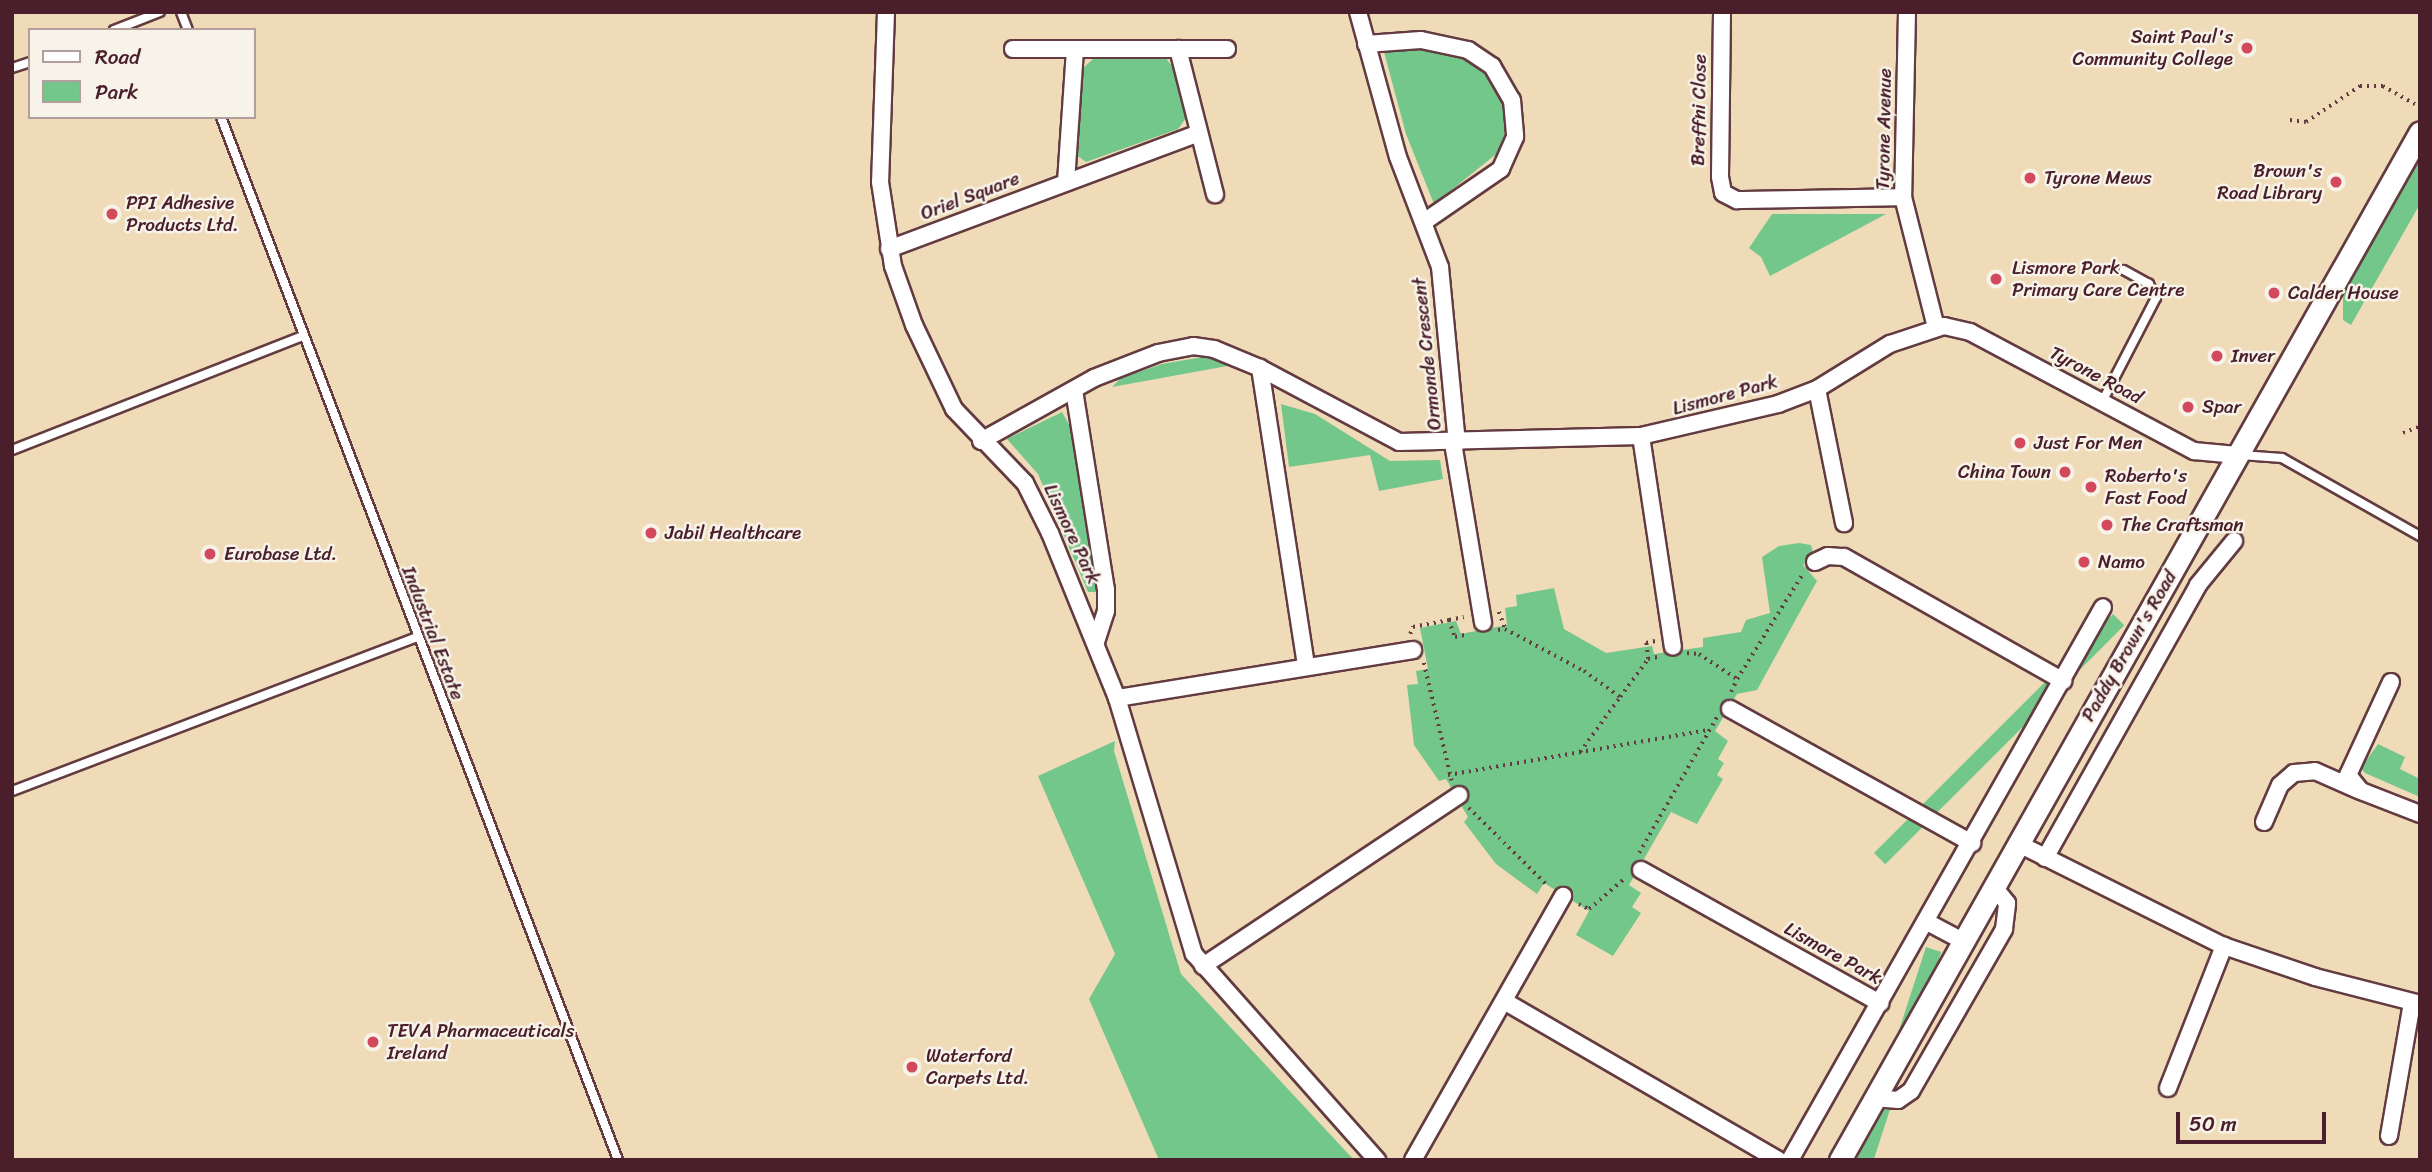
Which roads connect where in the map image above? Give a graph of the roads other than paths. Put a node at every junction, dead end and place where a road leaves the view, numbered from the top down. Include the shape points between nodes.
1 (160, 12) edge
2 (886, 12) edge
3 (1358, 12) edge
4 (1722, 12) edge
5 (1907, 12) edge
6 (119, 28) edge
7 (1366, 44) junction
8 (1013, 49) dead end
9 (1178, 49) junction
10 (1227, 49) dead end
11 (1075, 50) junction
12 (222, 119) edge
13 (2420, 132) edge
14 (1199, 133) junction
15 (1066, 182) junction
16 (1216, 194) dead end
17 (1903, 197) junction
18 (1424, 222) junction
19 (889, 249) junction
20 (2124, 270) dead end
21 (1936, 327) junction
22 (303, 336) junction
23 (1260, 368) junction
24 (1817, 389) junction
25 (1074, 390) junction
26 (2102, 402) junction
27 (1642, 436) junction
28 (981, 441) junction
29 (1455, 443) junction
30 (12, 450) edge
31 (2237, 455) junction
32 (1844, 523) dead end
33 (2420, 536) edge
34 (2234, 541) dead end
35 (1810, 567) road end
36 (2103, 607) dead end
37 (1485, 629) road end
38 (417, 637) junction
39 (1096, 641) junction
40 (1413, 650) road end
41 (1672, 653) road end
42 (1306, 666) junction
43 (2063, 681) junction
44 (2391, 682) dead end
45 (1117, 698) junction
46 (1726, 706) road end
47 (12, 791) edge
48 (2361, 791) junction
49 (1459, 795) road end
50 (2420, 814) edge
51 (2264, 821) dead end
52 (2017, 843) junction
53 (1972, 844) junction
54 (2045, 858) junction
55 (1636, 867) road end
56 (1993, 886) junction
57 (1563, 896) road end
58 (1927, 922) junction
59 (1962, 941) junction
60 (2224, 946) junction
61 (1203, 966) junction
62 (1504, 1001) junction
63 (1880, 1003) junction
64 (2416, 1003) edge
65 (2168, 1088) dead end
66 (1874, 1098) junction
67 (2389, 1136) dead end
68 (618, 1160) edge
69 (1377, 1160) edge
70 (1413, 1160) edge
71 (1778, 1160) edge
72 (1790, 1160) edge
73 (1840, 1160) edge

1 - 6 lane
2 - 19 street via 878,145
3 - 7 street, Ormonde Crescent
4 - 17 street, Breffni Close via 1720,177 1724,193 1743,200
5 - 17 street, Tyrone Avenue
7 - 18 street, Ormonde Crescent via 1398,158
7 - 18 street via 1421,40 1468,50 1492,66 1512,100 1515,137 1501,169
8 - 11 street
9 - 10 street
9 - 11 street
9 - 14 street
11 - 15 street
12 - 22 lane, Industrial Estate
13 - 31 street, Paddy Brown's Road
14 - 15 street, Oriel Square
14 - 16 street
15 - 19 street, Oriel Square
17 - 21 street, Tyrone Avenue
18 - 29 street, Ormonde Crescent via 1442,279
19 - 28 street via 903,298 948,397
20 - 26 lane via 2149,284 2156,298
21 - 24 street, Lismore Park via 1890,344
21 - 26 street, Tyrone Road via 1970,332
22 - 30 lane
22 - 38 lane, Industrial Estate
23 - 25 street, Lismore Park via 1213,349 1182,347 1105,373
23 - 29 street, Lismore Park via 1390,439
23 - 42 street
24 - 27 street, Lismore Park via 1739,416
24 - 32 street
25 - 28 street, Lismore Park
25 - 39 street, Lismore Park via 1107,601
26 - 31 street, Tyrone Road via 2194,451
27 - 29 street, Lismore Park
27 - 41 street
28 - 39 street, Lismore Park via 1028,489
29 - 37 street
31 - 33 lane via 2282,457
31 - 52 street, Paddy Brown's Road
34 - 54 street via 2198,585
35 - 43 street via 1828,556 1844,557
36 - 43 street, Lismore Park
38 - 47 lane
38 - 68 lane, Industrial Estate
39 - 45 street, Lismore Park
40 - 42 street
42 - 45 street
43 - 53 street, Lismore Park
44 - 48 street via 2349,766 2349,779
45 - 61 street, Lismore Park via 1187,936
46 - 53 street
48 - 50 street
48 - 51 street via 2315,771 2294,773 2280,785
49 - 61 street
52 - 54 street
52 - 56 street, Paddy Brown's Road
53 - 58 street, Lismore Park
54 - 60 street
55 - 63 street, Lismore Park
56 - 59 street, Paddy Brown's Road
56 - 66 street via 2007,904 2004,929 1911,1091 1898,1100
57 - 62 street
58 - 59 street
58 - 63 street, Lismore Park
59 - 66 street, Paddy Brown's Road
60 - 64 street via 2315,978
60 - 65 street
61 - 69 street, Lismore Park
62 - 70 street
62 - 71 street
63 - 72 street
64 - 67 street
66 - 73 street, Paddy Brown's Road

